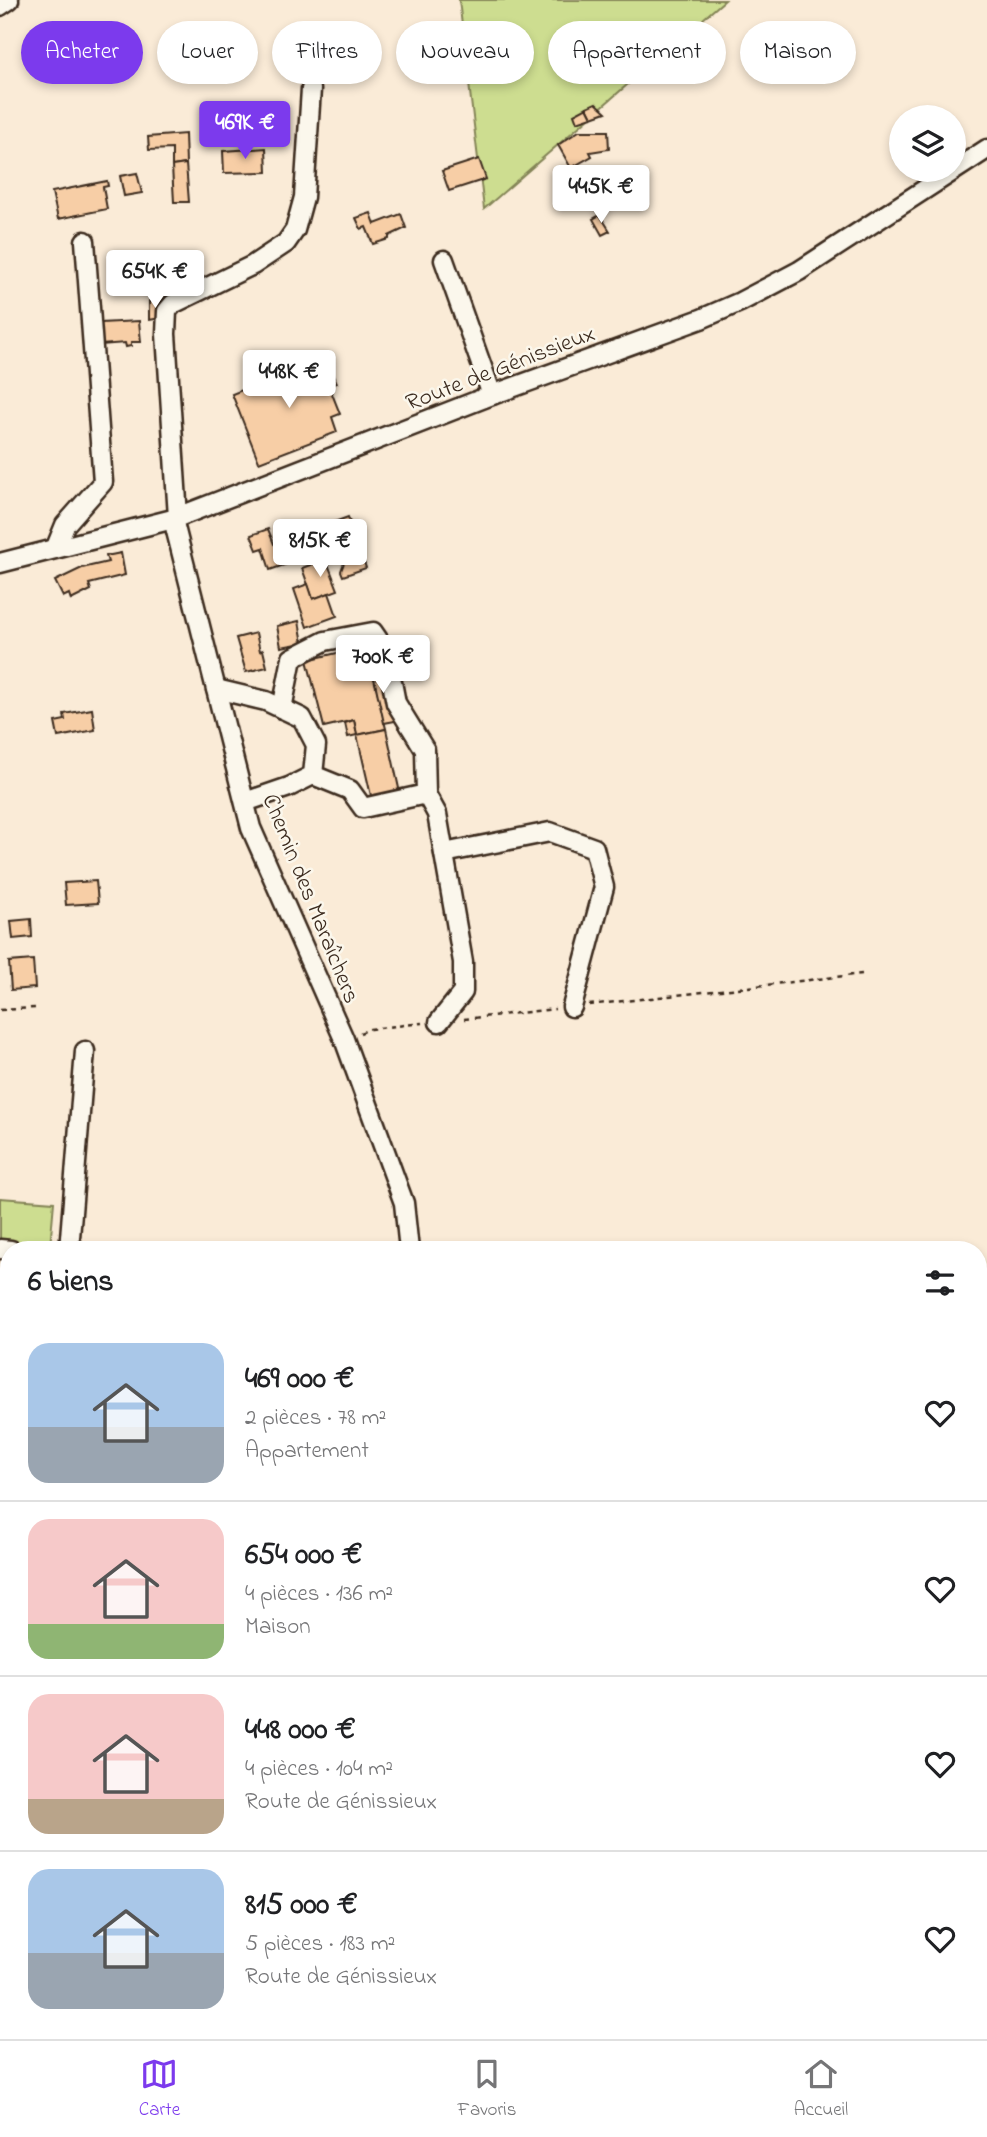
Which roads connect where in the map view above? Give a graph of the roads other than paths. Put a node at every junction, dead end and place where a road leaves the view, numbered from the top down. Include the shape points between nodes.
1 (9, 0) edge
2 (0, 6) edge
3 (311, 89) dead end
4 (987, 149) edge
5 (85, 241) dead end
6 (444, 260) dead end
7 (492, 395) junction
8 (176, 518) junction
9 (57, 547) junction
10 (0, 563) edge
11 (216, 690) junction
12 (282, 709) junction
13 (313, 775) junction
14 (426, 794) junction
15 (245, 803) junction
16 (444, 853) junction
17 (572, 1007) road end
18 (439, 1022) road end
19 (85, 1051) dead end
20 (70, 1241) edge
21 (408, 1241) edge

1 - 2 street
3 - 8 street, Chemin des Maraîchers via 304,197 295,230 286,243 253,265 167,311
4 - 7 street, Route de Génissieux via 799,271 740,302
5 - 9 street via 103,482 65,525
6 - 7 street
7 - 8 street, Route de Génissieux
8 - 9 street, Route de Génissieux
8 - 11 street, Chemin des Maraîchers
9 - 10 street, Route de Génissieux
11 - 12 street
11 - 15 street, Chemin des Maraîchers
12 - 13 street via 302,718 316,746
12 - 14 street via 292,658 325,641 373,632 386,651 396,703 425,750
13 - 14 street via 349,790 363,808
13 - 15 street
14 - 16 street via 437,814
15 - 21 street, Chemin des Maraîchers via 251,828 344,1039 404,1203
16 - 17 street via 551,832 594,848 604,887
16 - 18 street via 463,962 463,992
19 - 20 street

